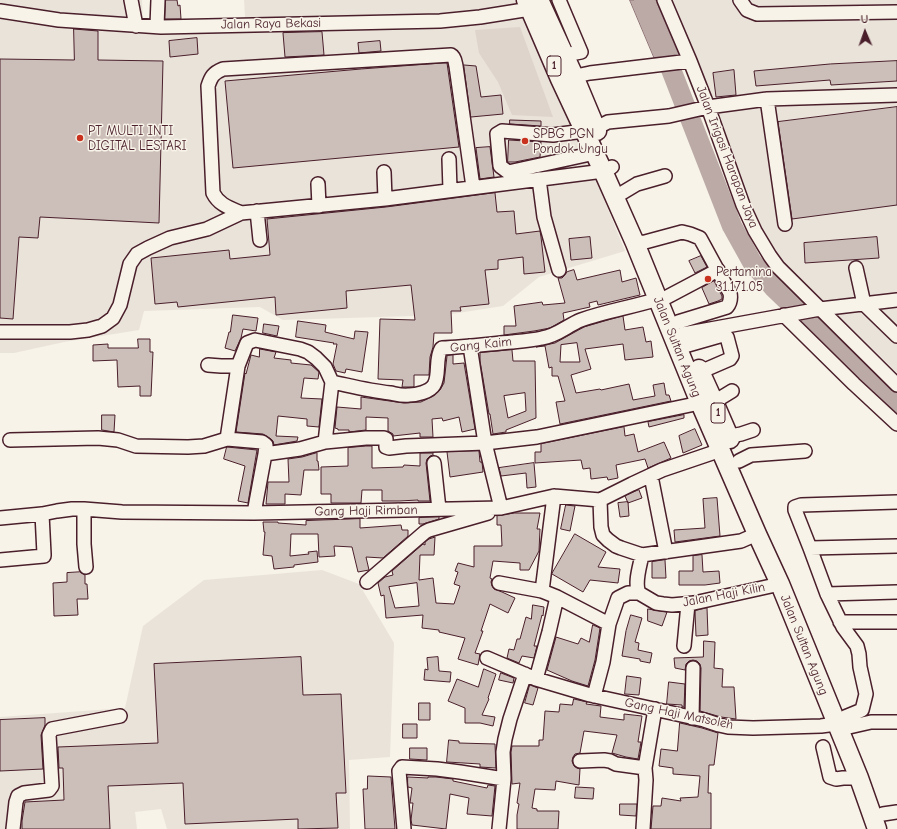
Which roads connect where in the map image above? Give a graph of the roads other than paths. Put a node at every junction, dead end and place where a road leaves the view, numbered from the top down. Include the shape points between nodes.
1 (131, 0) edge
2 (158, 0) edge
3 (559, 0) edge
4 (664, 0) edge
5 (740, 0) edge
6 (534, 3) edge
7 (0, 11) edge
8 (897, 12) edge
9 (136, 26) junction
10 (157, 26) junction
11 (565, 55) junction
12 (690, 61) junction
13 (567, 77) junction
14 (897, 95) edge
15 (767, 99) junction
16 (702, 109) junction
17 (590, 129) junction
18 (595, 153) junction
19 (448, 159) dead end
20 (608, 169) junction
21 (384, 172) dead end
22 (665, 176) dead end
23 (539, 179) junction
24 (318, 184) dead end
25 (473, 187) junction
26 (450, 190) junction
27 (622, 193) junction
28 (385, 199) junction
29 (319, 206) junction
30 (257, 211) junction
31 (241, 213) junction
32 (785, 224) dead end
33 (260, 240) dead end
34 (640, 243) junction
35 (856, 268) dead end
36 (560, 270) dead end
37 (718, 270) junction
38 (662, 298) junction
39 (897, 300) edge
40 (864, 304) junction
41 (815, 310) junction
42 (790, 314) junction
43 (0, 332) edge
44 (683, 334) junction
45 (897, 336) edge
46 (470, 346) junction
47 (208, 365) dead end
48 (238, 366) junction
49 (700, 372) junction
50 (332, 382) junction
51 (897, 385) edge
52 (732, 391) dead end
53 (707, 403) junction
54 (897, 424) edge
55 (753, 430) dead end
56 (227, 439) junction
57 (10, 440) dead end
58 (325, 442) junction
59 (485, 443) junction
60 (726, 450) junction
61 (805, 451) dead end
62 (265, 454) junction
63 (434, 463) dead end
64 (651, 476) junction
65 (554, 496) junction
66 (600, 500) junction
67 (897, 502) edge
68 (501, 508) junction
69 (84, 509) junction
70 (439, 509) junction
71 (254, 513) junction
72 (42, 514) junction
73 (0, 518) edge
74 (757, 534) junction
75 (897, 546) edge
76 (810, 548) junction
77 (666, 552) junction
78 (642, 555) junction
79 (0, 560) edge
80 (86, 567) dead end
81 (367, 582) dead end
82 (499, 584) dead end
83 (780, 584) junction
84 (542, 591) junction
85 (897, 592) edge
86 (638, 593) junction
87 (827, 594) junction
88 (556, 597) junction
89 (688, 604) junction
90 (840, 622) junction
91 (897, 622) edge
92 (609, 624) junction
93 (684, 646) dead end
94 (487, 658) dead end
95 (693, 668) dead end
96 (530, 677) junction
97 (594, 696) junction
98 (654, 709) junction
99 (120, 716) dead end
100 (692, 718) junction
101 (897, 722) edge
102 (843, 723) junction
103 (823, 747) dead end
104 (580, 761) dead end
105 (645, 768) junction
106 (859, 778) junction
107 (504, 779) junction
108 (887, 821) edge
109 (13, 829) edge
110 (404, 829) edge
111 (499, 829) edge
112 (643, 829) edge

1 - 9 street
2 - 10 street
3 - 11 street via 581,52
4 - 12 street, Jalan Irigasi Harapan Jaya
5 - 8 street via 747,10 757,14
6 - 10 street, Jalan Raya Bekasi via 480,16 440,20
6 - 11 highway, Jalan Sultan Agung / 1
6 - 13 highway, Jalan Sultan Agung / 1
7 - 9 street, Jalan Raya Bekasi via 59,20
9 - 10 street, Jalan Raya Bekasi
11 - 13 highway, Jalan Sultan Agung / 1
12 - 13 street
12 - 16 street, Jalan Irigasi Harapan Jaya
13 - 17 highway, Jalan Sultan Agung / 1
14 - 15 street
15 - 16 street
15 - 32 street
16 - 17 street via 669,116 608,122
16 - 41 street, Jalan Irigasi Harapan Jaya via 755,231 778,267
17 - 18 highway, Jalan Sultan Agung / 1
17 - 18 street via 552,135 502,131 498,134 500,166 508,172
17 - 20 highway, Jalan Sultan Agung / 1
18 - 20 highway, Jalan Sultan Agung / 1
19 - 26 street
20 - 23 street
20 - 27 highway, Jalan Sultan Agung / 1
20 - 34 highway, Jalan Sultan Agung / 1
21 - 28 street
22 - 27 street via 638,184
23 - 25 street
23 - 36 street via 544,217
24 - 29 street
25 - 26 street
25 - 31 street via 453,56 230,68 216,72 210,78 208,86 213,194 223,204
26 - 28 street
27 - 34 highway, Jalan Sultan Agung / 1
28 - 29 street
29 - 30 street
30 - 31 street
30 - 33 street
31 - 43 street via 207,229 170,238 137,254 130,264 120,305 112,318 102,326 70,332
34 - 37 street via 682,232 690,234 700,238
34 - 38 highway, Jalan Sultan Agung / 1
35 - 40 street
37 - 38 street, Gang Kaim
37 - 44 street via 730,292 730,304
38 - 44 highway, Jalan Sultan Agung / 1
38 - 46 street, Gang Kaim via 588,318 542,338
38 - 53 highway, Jalan Sultan Agung / 1
39 - 40 street
40 - 41 street
40 - 45 street
41 - 42 street
41 - 51 street, Jalan Irigasi Harapan Jaya
42 - 44 street
42 - 54 street via 854,384
44 - 49 highway, Jalan Sultan Agung / 1
44 - 49 street via 727,337 732,356 730,359
46 - 50 street, Gang Kaim via 441,349 438,353 435,384 420,394 407,396
46 - 59 street
47 - 48 street
48 - 50 street via 247,343 259,341 308,352 325,368
48 - 56 street
49 - 53 highway, Jalan Sultan Agung / 1
50 - 58 street
52 - 53 street
53 - 59 street via 537,437
53 - 60 highway, Jalan Sultan Agung / 1
55 - 60 street via 741,434
56 - 57 street via 204,446 188,447 136,446 118,440 98,438
56 - 62 street via 262,442 266,445
58 - 59 street via 383,437 386,439 386,447 389,448
58 - 62 street
59 - 68 street
60 - 61 street via 751,455
60 - 64 street
60 - 74 highway, Jalan Sultan Agung / 1
60 - 102 highway, Jalan Sultan Agung / 1 via 790,578
62 - 71 street
63 - 70 street
64 - 66 street
64 - 77 street
65 - 66 street, Gang Haji Rimban
65 - 68 street, Gang Haji Rimban
65 - 84 street
66 - 78 street via 603,535 616,546
67 - 76 street via 796,506 795,510
68 - 70 street, Gang Haji Rimban
68 - 81 street via 425,532
69 - 71 street, Gang Haji Rimban via 122,512
69 - 72 street, Gang Haji Rimban
69 - 80 street
70 - 71 street, Gang Haji Rimban
72 - 73 street, Gang Haji Rimban
72 - 79 street via 44,556
74 - 77 street via 741,541
74 - 83 highway, Jalan Sultan Agung / 1
75 - 76 street
76 - 87 street
77 - 78 street
78 - 86 street via 637,582
82 - 84 street
83 - 89 street, Jalan Haji Kilin
83 - 102 highway, Jalan Sultan Agung / 1
84 - 88 street
85 - 87 street
86 - 89 street, Jalan Haji Kilin via 656,603
86 - 92 street via 628,593 618,598
87 - 90 street
88 - 92 street
88 - 96 street via 549,632
89 - 93 street
90 - 91 street
90 - 102 street via 857,646 866,694 862,710
92 - 97 street
94 - 96 street, Gang Haji Matsoleh
95 - 100 street
96 - 97 street, Gang Haji Matsoleh
96 - 107 street via 510,719 503,752
97 - 98 street, Gang Haji Matsoleh
98 - 100 street, Gang Haji Matsoleh
98 - 105 street
99 - 109 street via 52,729 48,735 52,786 49,790 18,796
100 - 102 street, Gang Haji Matsoleh via 719,725 753,728
101 - 102 street
102 - 106 highway, Jalan Sultan Agung / 1
102 - 108 highway, Jalan Sultan Agung / 1
103 - 106 street via 830,777
104 - 105 street via 604,760
105 - 112 street
106 - 108 highway, Jalan Sultan Agung / 1
107 - 110 street via 402,767 399,770
107 - 111 street

